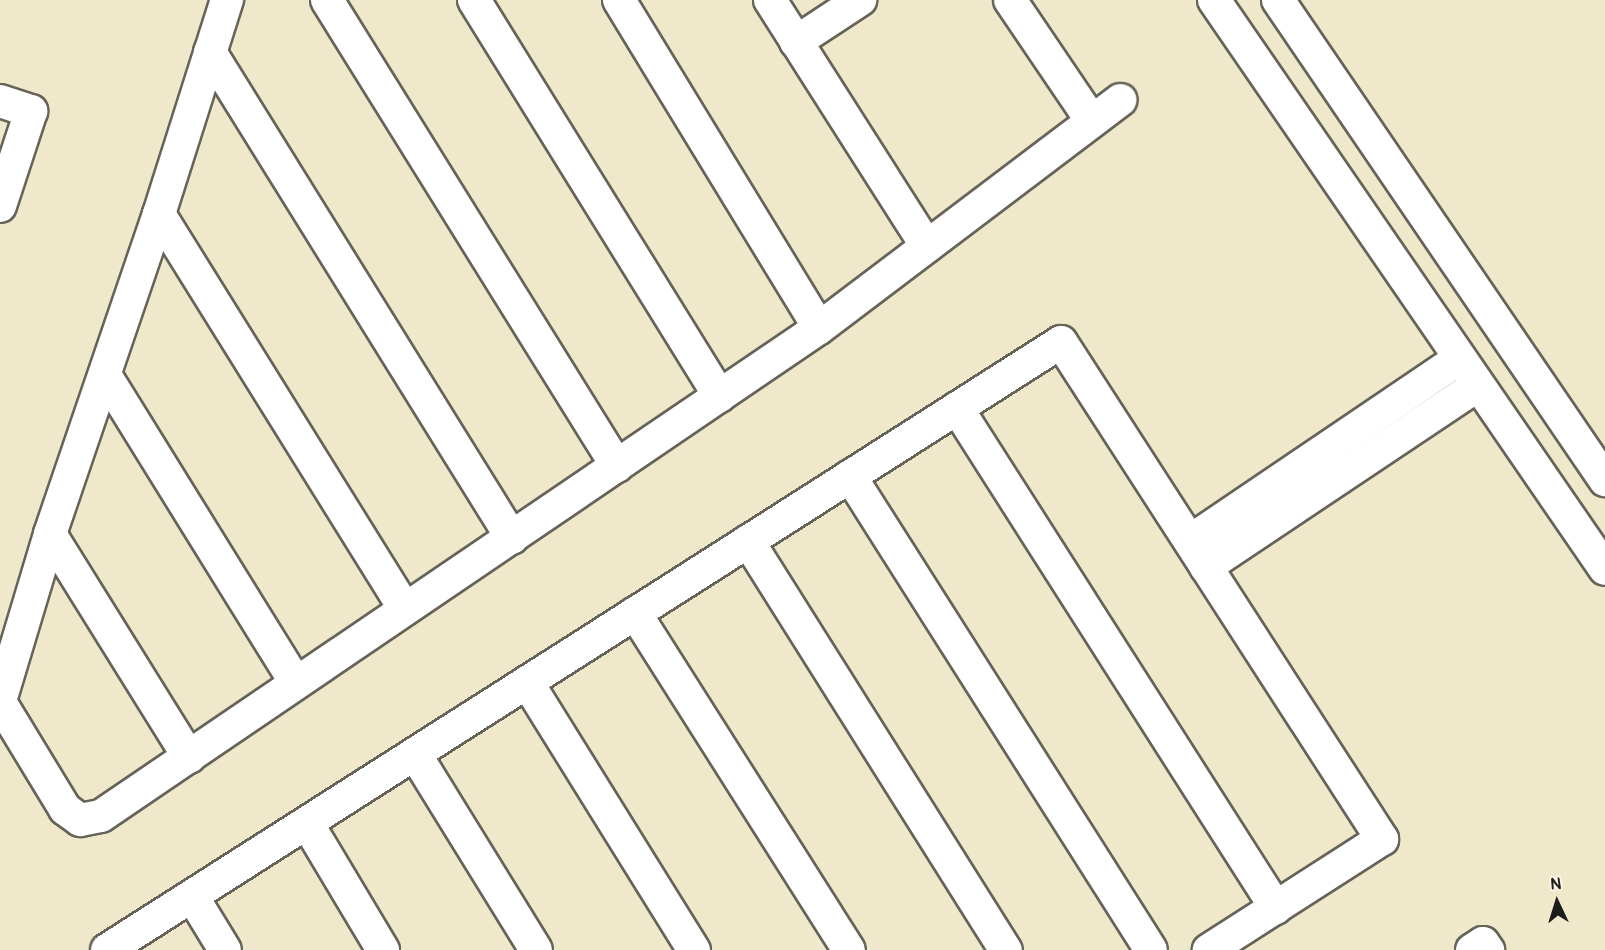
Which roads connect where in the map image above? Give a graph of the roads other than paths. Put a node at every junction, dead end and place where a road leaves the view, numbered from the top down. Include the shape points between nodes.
1 (227, 0) edge
2 (327, 0) edge
3 (474, 0) edge
4 (619, 0) edge
5 (770, 0) edge
6 (860, 0) edge
7 (1010, 0) edge
8 (1215, 0) edge
9 (1278, 0) edge
10 (796, 42) junction
11 (210, 52) junction
12 (1121, 100) dead end
13 (0, 101) edge
14 (1092, 122) junction
15 (0, 206) edge
16 (159, 214) junction
17 (927, 246) junction
18 (819, 328) junction
19 (1460, 358) junction
20 (105, 375) junction
21 (1478, 385) junction
22 (720, 396) junction
23 (957, 408) junction
24 (1377, 416) junction
25 (1394, 441) junction
26 (617, 466) junction
27 (850, 476) junction
28 (1605, 480) edge
29 (50, 534) junction
30 (512, 537) junction
31 (748, 541) junction
32 (1198, 554) junction
33 (1605, 569) edge
34 (405, 609) junction
35 (635, 613) junction
36 (527, 682) junction
37 (296, 683) junction
38 (0, 702) edge
39 (415, 754) junction
40 (189, 757) junction
41 (307, 823) junction
42 (192, 896) junction
43 (1275, 908) junction
44 (107, 950) edge
45 (225, 950) edge
46 (383, 950) edge
47 (536, 950) edge
48 (694, 950) edge
49 (849, 950) edge
50 (1006, 950) edge
51 (1151, 950) edge
52 (1209, 950) edge
53 (1472, 950) edge
54 (1488, 950) edge

1 - 11 street
2 - 26 street
3 - 22 street
4 - 18 street
5 - 10 street
6 - 10 street
7 - 14 street
8 - 19 street
9 - 28 street
10 - 17 street
11 - 16 street
11 - 30 street
12 - 14 street
13 - 15 street via 31,111
14 - 17 street
16 - 20 street
16 - 34 street
17 - 18 street
18 - 22 street
19 - 21 street
19 - 24 street
20 - 29 street
20 - 37 street
21 - 25 street
21 - 33 street
22 - 26 street
23 - 27 street
23 - 32 street via 1061,342
23 - 43 street
24 - 25 street
24 - 32 street
25 - 32 street
26 - 30 street
27 - 31 street
27 - 51 street
29 - 38 street
29 - 40 street
30 - 34 street
31 - 35 street
31 - 50 street
32 - 43 street via 1382,839
34 - 37 street
35 - 36 street
35 - 49 street
36 - 39 street
36 - 48 street
37 - 40 street
38 - 40 street via 65,809 80,820 101,816
39 - 41 street
39 - 47 street
41 - 42 street
41 - 46 street
42 - 44 street
42 - 45 street
43 - 52 street
53 - 54 street via 1483,942

